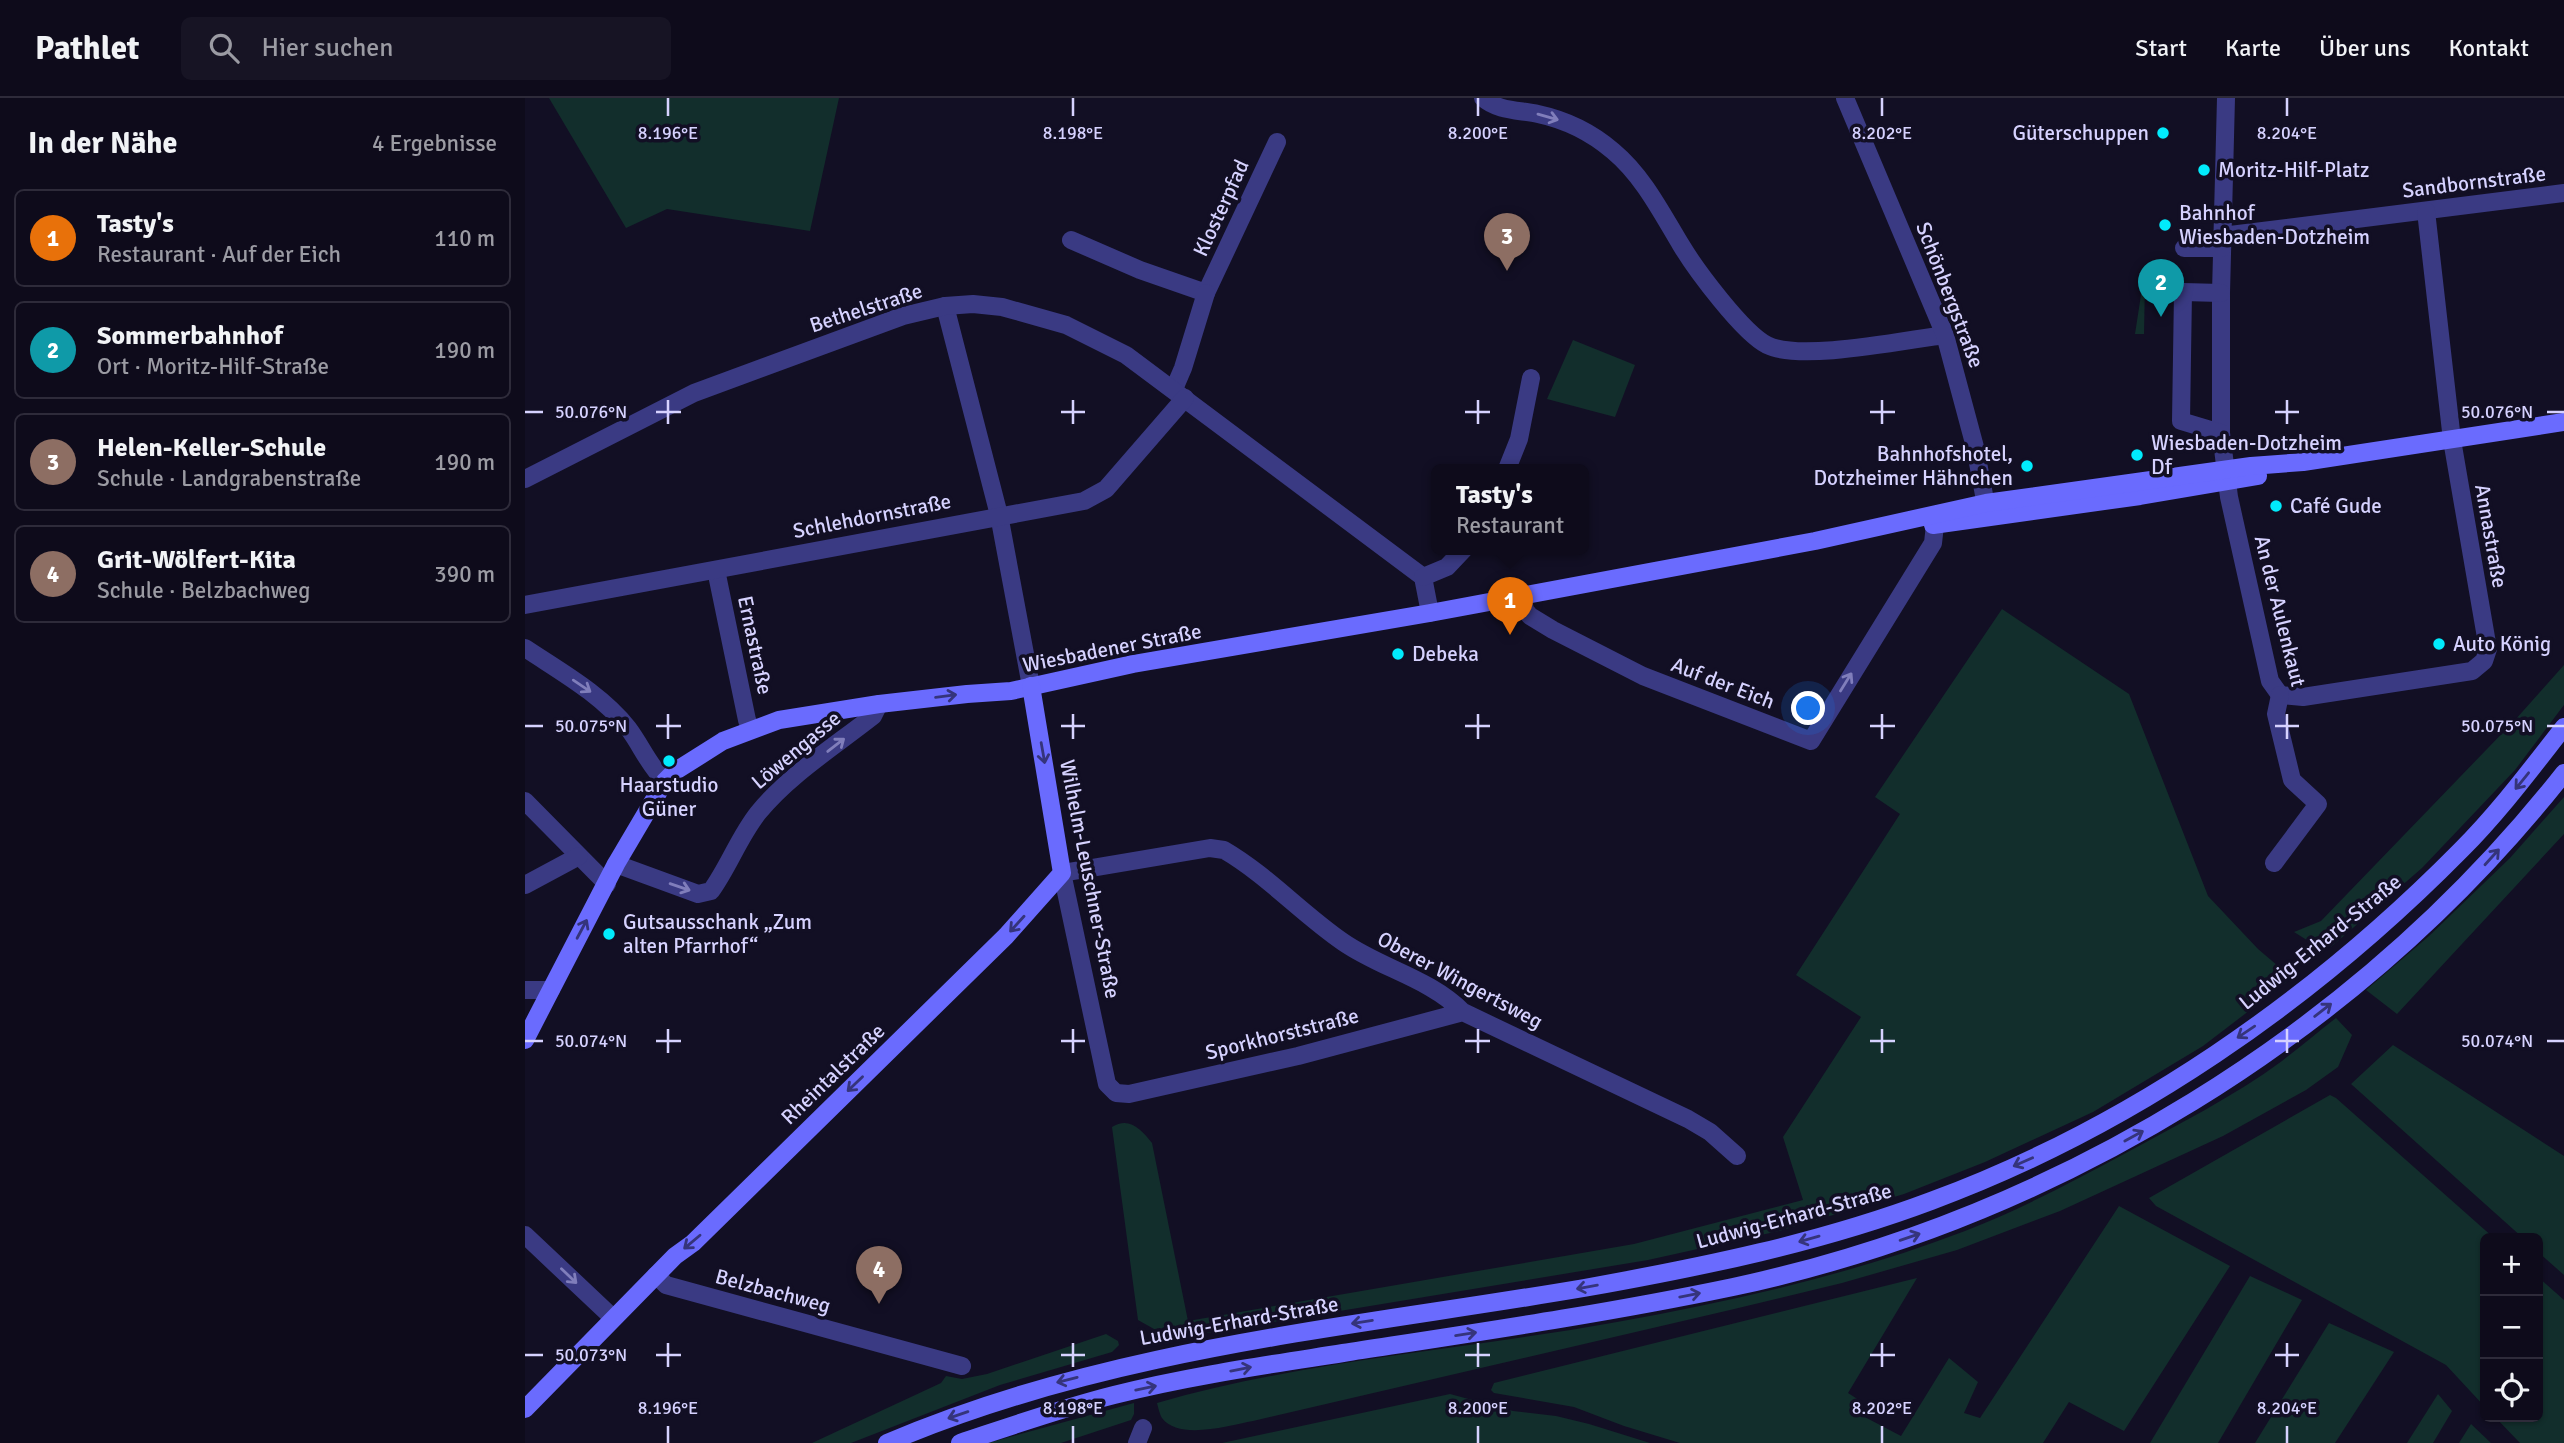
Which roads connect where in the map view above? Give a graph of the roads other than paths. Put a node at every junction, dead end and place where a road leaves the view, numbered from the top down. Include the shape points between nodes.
1 (1483, 98) edge
2 (1845, 98) edge
3 (2226, 98) edge
4 (1277, 142) dead end
5 (2564, 193) edge
6 (2426, 211) junction
7 (1071, 240) dead end
8 (2222, 242) junction
9 (2184, 248) dead end
10 (1206, 293) junction
11 (2221, 293) junction
12 (945, 306) junction
13 (1945, 335) junction
14 (1531, 378) dead end
15 (1180, 394) junction
16 (2564, 422) edge
17 (2221, 433) junction
18 (2452, 440) junction
19 (1509, 464) edge
20 (2226, 475) junction
21 (525, 479) edge
22 (1987, 510) junction
23 (999, 515) junction
24 (1935, 525) junction
25 (1815, 541) junction
26 (1458, 555) edge
27 (716, 570) junction
28 (1423, 577) junction
29 (1522, 595) junction
30 (525, 605) edge
31 (1430, 614) junction
32 (525, 648) edge
33 (1031, 686) junction
34 (2280, 695) junction
35 (879, 704) junction
36 (2564, 727) edge
37 (751, 729) junction
38 (2564, 774) edge
39 (665, 781) junction
40 (525, 801) edge
41 (579, 856) junction
42 (2273, 863) dead end
43 (616, 864) junction
44 (1062, 873) junction
45 (607, 884) junction
46 (525, 886) edge
47 (551, 989) junction
48 (525, 990) edge
49 (1463, 1012) junction
50 (525, 1040) edge
51 (1112, 1090) joint
52 (1737, 1156) dead end
53 (525, 1234) edge
54 (656, 1275) junction
55 (613, 1318) junction
56 (962, 1366) dead end
57 (525, 1409) edge
58 (887, 1443) edge
59 (960, 1443) edge

1 -> 13 street via 1499,107 1540,114 1579,128 1629,165 1694,266 1753,337 1768,346 1812,352
2 - 13 street, Schönbergstraße
3 - 8 street, An der Aulenkaut
4 - 10 street, Klosterpfad
5 - 6 street, Sandbornstraße
6 - 8 street, Sandbornstraße
6 - 18 street, Annastraße
7 - 10 street
8 - 9 street, Sandbornstraße
8 - 11 street, An der Aulenkaut
10 - 15 street, Klosterpfad
11 - 17 street, An der Aulenkaut
11 - 17 street via 2183,292 2181,421
12 - 15 street, Bethelstraße via 1002,307 1066,325 1126,355
12 - 21 street, Bethelstraße via 903,316 694,393
12 - 23 street, Wilhelm-Leuschner-Straße
13 - 22 street, Schönbergstraße
14 - 19 street
15 - 23 street, Schlehdornstraße via 1101,493 1084,501
15 - 28 street, Bethelstraße
16 - 18 main road, Wiesbadener Straße
17 - 20 street, An der Aulenkaut
18 - 20 main road, Wiesbadener Straße via 2303,462 2263,475
18 - 34 street, Annastraße via 2488,649 2484,661 2472,671 2303,697
20 - 22 main road, Wiesbadener Straße
20 - 34 street, An der Aulenkaut via 2270,681
22 - 24 main road, Wiesbadener Straße
22 - 25 main road, Wiesbadener Straße
23 - 27 street, Schlehdornstraße
23 - 33 street, Wilhelm-Leuschner-Straße
24 - 25 main road, Wiesbadener Straße
29 -> 24 street, Auf der Eich via 1530,616 1553,631 1643,676 1811,741 1933,543
25 - 29 main road, Wiesbadener Straße
26 - 28 street via 1447,567
27 - 30 street, Schlehdornstraße
27 - 37 street, Ernastraße
28 - 31 street
29 - 31 main road, Wiesbadener Straße
31 - 33 main road, Wiesbadener Straße
32 -> 39 street via 609,706
35 -> 33 main road, Wiesbadener Straße
33 -> 44 main road, Wilhelm-Leuschner-Straße
34 - 42 street, An der Aulenkaut via 2276,714 2291,780 2318,804
35 - 37 main road, Wiesbadener Straße
43 -> 35 street, Löwengasse via 698,894 711,891 759,812 873,716
36 -> 58 main road, Ludwig-Erhard-Straße via 2464,847 2301,993 2136,1103 2035,1157 1873,1221 1729,1260 1172,1355 1050,1384
37 - 39 main road, Wiesbadener Straße via 707,750
59 -> 38 main road via 1057,1410 1174,1382 1584,1315 1788,1274 1881,1247 1996,1204 2150,1127 2321,1012 2416,932 2482,868
39 - 43 main road, Wiesbadener Straße
40 - 41 street
41 - 45 street
41 - 46 street
43 - 45 main road, Wiesbadener Straße
44 - 49 street, Oberer Wingertsweg via 1210,848 1224,850 1344,944 1432,987
44 - 51 street, Wilhelm-Leuschner-Straße via 1102,1063
44 -> 54 main road, Rheintalstraße via 1006,936
47 -> 45 main road, Wiesbadener Straße
47 - 48 street
47 - 50 main road, Wiesbadener Straße
49 - 51 street, Sporkhorststraße via 1129,1094
49 - 52 street, Oberer Wingertsweg via 1688,1119
53 -> 55 street
54 - 55 main road, Rheintalstraße
54 - 56 street, Belzbachweg via 666,1285
55 - 57 main road, Rheintalstraße

